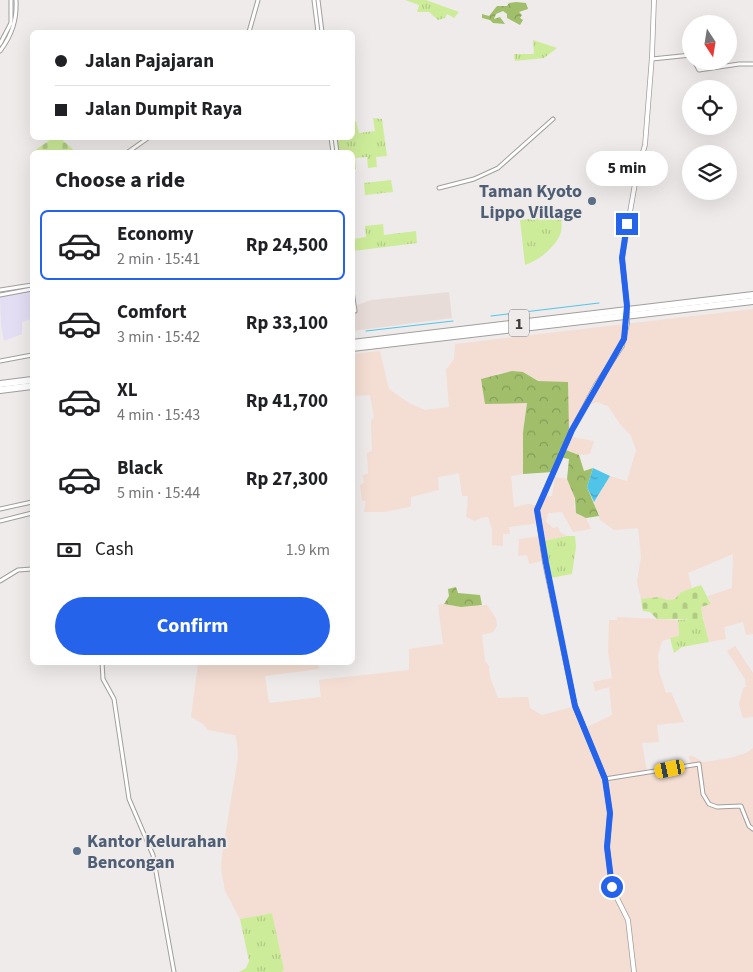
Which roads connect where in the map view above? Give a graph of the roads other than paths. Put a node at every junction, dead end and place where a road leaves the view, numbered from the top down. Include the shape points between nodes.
1 (11, 0) edge
2 (16, 0) edge
3 (258, 0) edge
4 (314, 0) edge
5 (318, 0) edge
6 (654, 0) edge
7 (249, 30) edge
8 (318, 30) edge
9 (322, 30) edge
10 (0, 44) edge
11 (0, 51) edge
12 (682, 56) edge
13 (652, 59) junction
14 (738, 64) edge
15 (753, 64) edge
16 (553, 119) dead end
17 (145, 140) edge
18 (131, 150) edge
19 (439, 188) dead end
20 (30, 285) edge
21 (10, 289) junction
22 (0, 290) edge
23 (30, 290) edge
24 (19, 291) junction
25 (0, 295) edge
26 (753, 295) edge
27 (753, 301) edge
28 (355, 343) edge
29 (355, 348) edge
30 (30, 356) edge
31 (2, 360) edge
32 (30, 380) edge
33 (0, 384) edge
34 (30, 386) edge
35 (0, 390) edge
36 (30, 502) edge
37 (0, 509) edge
38 (30, 514) edge
39 (0, 521) edge
40 (30, 570) edge
41 (0, 581) edge
42 (102, 665) edge
43 (605, 779) junction
44 (753, 829) edge
45 (174, 972) edge
46 (634, 972) edge

1 - 10 street via 11,23
2 - 11 street via 12,31
3 - 7 street
4 - 8 street
5 - 9 street
6 - 13 main road
12 - 13 street
13 - 43 main road, bridge via 642,157 622,258 627,306 622,346 572,430 537,510 575,706
14 - 15 street
16 - 19 street via 498,168 465,183
17 - 18 street
20 - 21 street
21 - 22 street
21 - 24 street
23 - 24 street
24 - 25 street
26 - 28 highway, 1
27 - 29 highway, 1
30 - 31 street
32 - 33 highway
34 - 35 highway
36 - 37 street
38 - 39 street
40 - 41 street via 18,570
42 - 45 street via 103,679 114,699 129,799 153,855
43 - 44 street via 699,764 703,794 709,804 717,807 742,806
43 - 46 main road via 610,813 607,847 612,888 628,920

